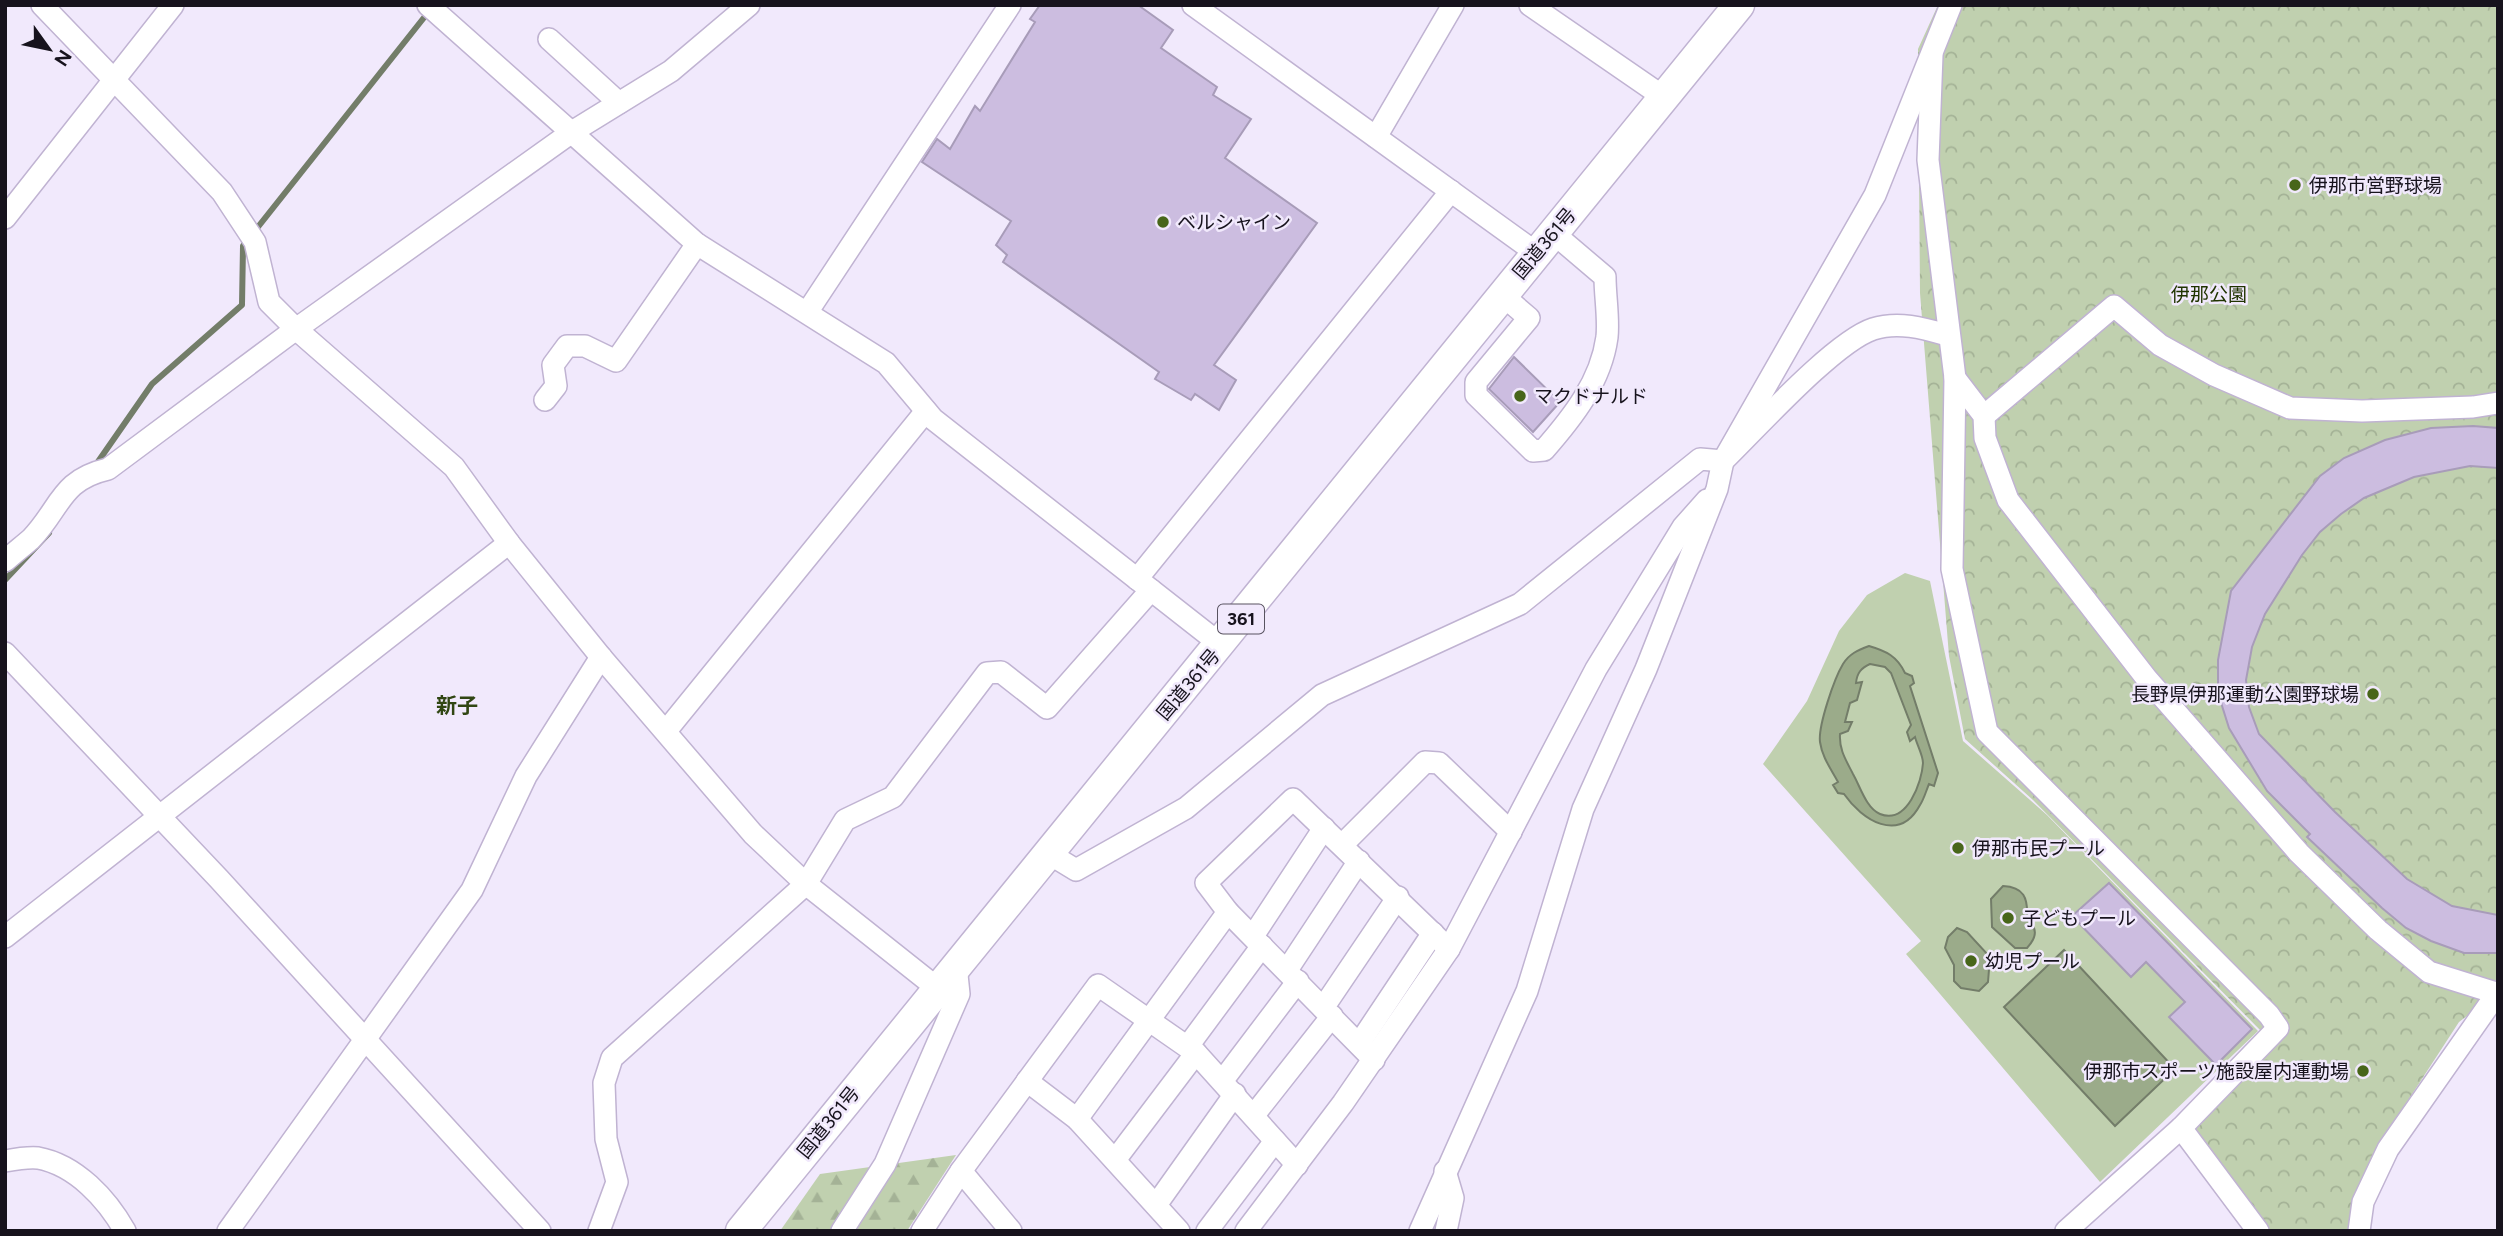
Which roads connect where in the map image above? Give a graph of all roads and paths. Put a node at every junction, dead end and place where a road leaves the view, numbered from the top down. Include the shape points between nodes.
1 (42, 5) edge
2 (173, 5) edge
3 (748, 5) edge
4 (1010, 5) edge
5 (1193, 5) edge
6 (1453, 5) edge
7 (1530, 5) edge
8 (1739, 5) edge
9 (1951, 5) edge
10 (431, 8) edge
11 (549, 39) dead end
12 (1932, 55) junction
13 (114, 79) junction
14 (1665, 98) junction
15 (619, 103) junction
16 (572, 132) junction
17 (1376, 137) junction
18 (1451, 191) junction
19 (5, 218) edge
20 (1544, 242) junction
21 (697, 244) junction
22 (1501, 294) junction
23 (808, 311) junction
24 (296, 329) junction
25 (1947, 335) junction
26 (1955, 378) junction
27 (545, 400) dead end
28 (2498, 403) edge
29 (926, 411) junction
30 (1984, 416) junction
31 (1723, 461) junction
32 (1717, 489) junction
33 (509, 543) junction
34 (5, 561) edge
35 (1144, 585) junction
36 (1220, 644) junction
37 (5, 653) edge
38 (601, 657) junction
39 (666, 732) junction
40 (160, 816) junction
41 (1324, 828) junction
42 (1511, 832) junction
43 (1342, 845) junction
44 (1048, 853) junction
45 (1359, 861) junction
46 (806, 884) junction
47 (1398, 897) junction
48 (1228, 912) junction
49 (1433, 933) junction
50 (5, 937) edge
51 (1258, 941) junction
52 (1449, 949) junction
53 (946, 976) junction
54 (1292, 976) junction
55 (2497, 992) edge
56 (1328, 1012) junction
57 (1149, 1019) junction
58 (365, 1040) junction
59 (1192, 1049) junction
60 (1367, 1052) junction
61 (1027, 1081) junction
62 (1229, 1087) junction
63 (1254, 1115) junction
64 (1077, 1119) junction
65 (2181, 1128) junction
66 (1275, 1141) junction
67 (1115, 1160) junction
68 (7, 1165) edge
69 (1297, 1165) junction
70 (961, 1171) junction
71 (1445, 1171) junction
72 (1156, 1205) junction
73 (743, 1229) edge
74 (125, 1231) edge
75 (229, 1231) edge
76 (540, 1231) edge
77 (599, 1231) edge
78 (842, 1231) edge
79 (922, 1231) edge
80 (1011, 1231) edge
81 (1179, 1231) edge
82 (1207, 1231) edge
83 (1246, 1231) edge
84 (1420, 1231) edge
85 (1446, 1231) edge
86 (2066, 1231) edge
87 (2258, 1231) edge
88 (2359, 1231) edge

1 - 13 street
2 - 13 street
3 - 15 street via 671,71
4 - 23 street
5 - 17 street
6 - 17 street
7 - 14 street
8 - 14 highway, 国道361号 / 361
9 - 12 street
10 - 16 street
11 - 15 street
12 - 25 street via 1928,160
12 - 31 street via 1875,195
13 - 19 street
13 - 24 street via 222,192 252,237 269,302
14 - 20 highway, 国道361号 / 361
15 - 16 street
16 - 21 street
16 - 24 street
17 - 18 street
18 - 20 street
18 - 35 street
20 - 22 highway, 国道361号 / 361
20 - 22 street via 1605,277 1607,337 1577,413 1544,450 1533,451 1476,396 1475,382 1530,318
21 - 23 street
21 - 27 street via 616,361 585,346 567,346 553,365 556,386
22 - 36 highway, 国道361号 / 361
23 - 29 street via 886,363
24 - 33 street via 454,467
24 - 34 street via 108,469 72,484 32,538
25 - 26 street
25 - 31 street via 1912,325 1874,329 1843,346
26 - 30 street
26 - 65 street via 1952,569 1987,733 2278,1028
28 - 30 street via 2362,411 2290,408 2160,345 2114,306
29 - 35 street
29 - 39 street
30 - 55 street via 1985,438 2008,500 2147,679 2299,853 2429,972
31 - 32 street
31 - 44 street via 1700,459 1520,604 1322,695 1186,808 1076,870
32 - 42 street via 1683,527 1596,669
32 - 71 street via 1646,670 1583,809 1527,991
33 - 38 street
33 - 40 street
35 - 36 street
35 - 46 street via 1047,708 1001,672 987,674 893,797 845,820
36 - 44 highway, 国道361号 / 361
37 - 40 street
38 - 39 street
38 - 58 street via 526,776 472,890
39 - 46 street via 754,834
40 - 50 street
40 - 58 street
41 - 43 street
41 - 48 street via 1293,799 1206,884
41 - 51 street
42 - 43 street via 1439,763 1425,762
42 - 52 street
43 - 45 street
44 - 53 highway, 国道361号 / 361
45 - 47 street
45 - 54 street
46 - 53 street
46 - 77 street via 612,1058 604,1083 606,1139 617,1182
47 - 49 street
47 - 56 street
48 - 51 street
48 - 57 street
49 - 52 street
49 - 60 street
51 - 54 street
51 - 59 street
52 - 60 street
53 - 73 highway, 国道361号 / 361
53 - 78 street via 959,994 885,1164
54 - 56 street
54 - 62 street
55 - 88 street via 2388,1149 2363,1202
56 - 60 street
56 - 63 street
57 - 59 street
57 - 61 street via 1098,985
57 - 64 street
58 - 75 street
58 - 76 street
59 - 62 street
59 - 67 street
60 - 69 street
61 - 64 street
61 - 70 street
62 - 63 street
62 - 72 street
63 - 66 street
64 - 67 street
65 - 86 street
65 - 87 street
66 - 69 street
66 - 82 street
67 - 72 street
68 - 74 street via 35,1158 49,1161 99,1193
69 - 83 street
70 - 79 street
70 - 80 street
71 - 84 street
71 - 85 street via 1453,1198
72 - 81 street

